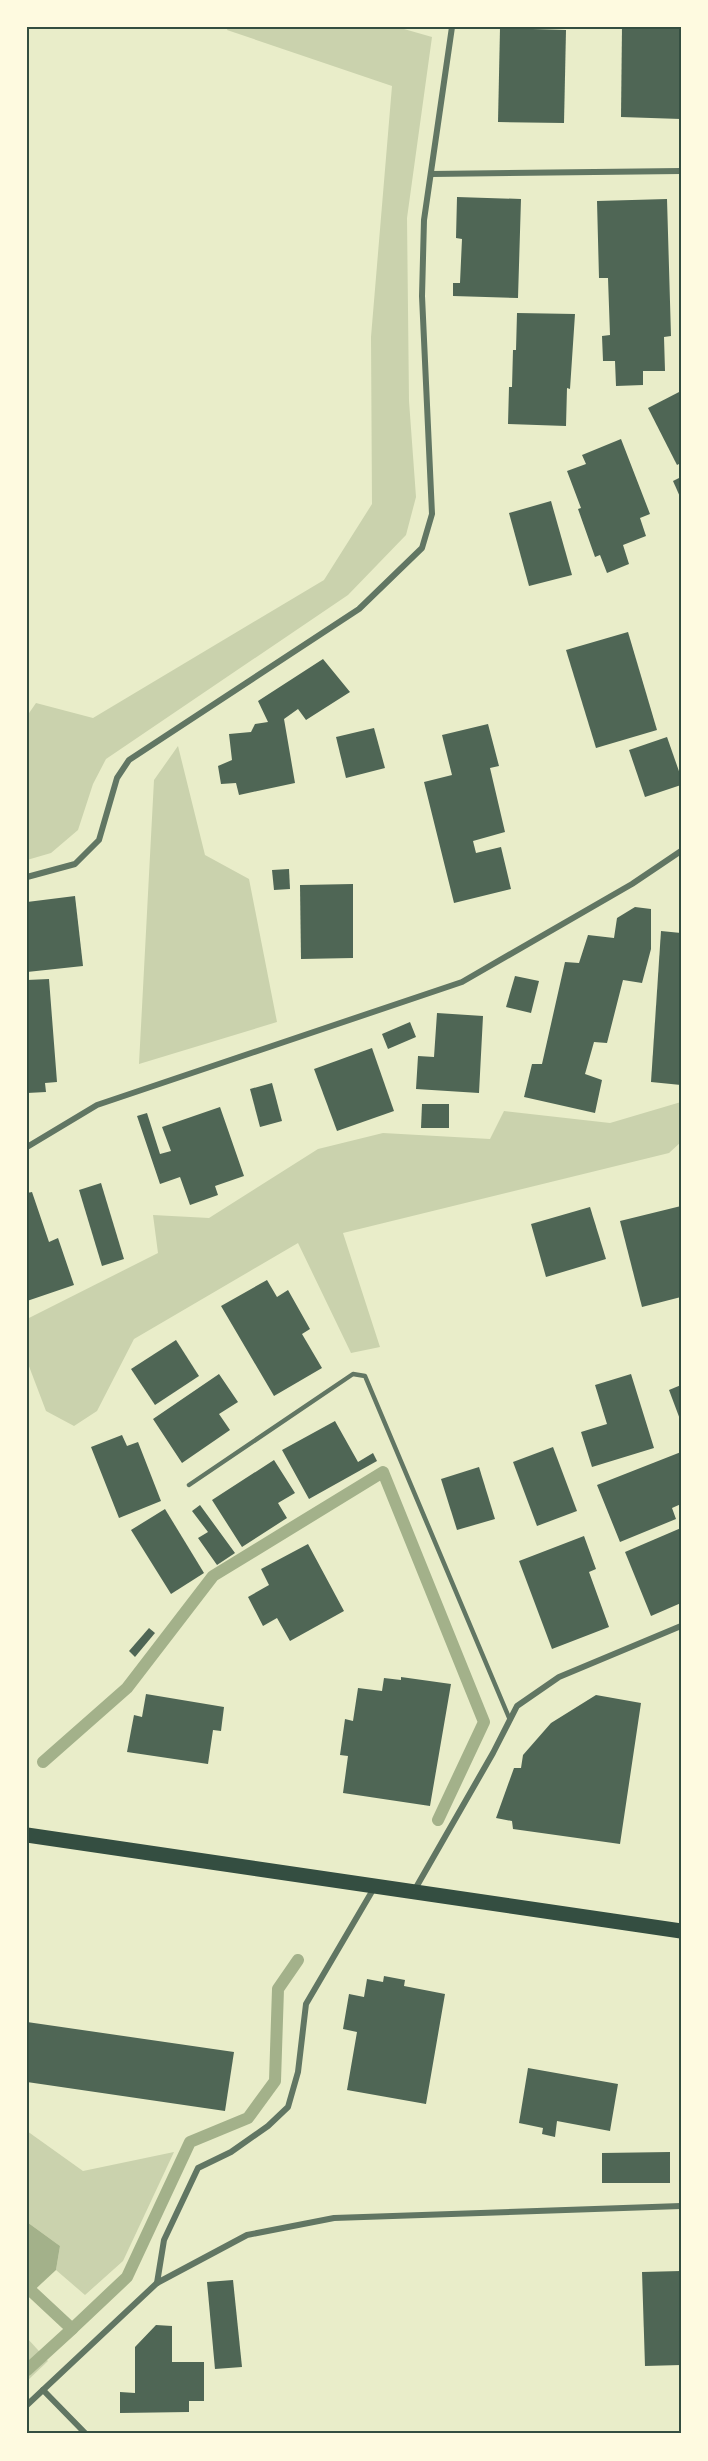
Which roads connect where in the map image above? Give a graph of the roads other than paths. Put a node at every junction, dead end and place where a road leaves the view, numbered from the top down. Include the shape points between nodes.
1 (452, 27) edge
2 (681, 171) edge
3 (431, 174) junction
4 (681, 850) edge
5 (27, 877) edge
6 (27, 1147) edge
7 (189, 1485) dead end
8 (681, 1626) edge
9 (510, 1720) junction
10 (27, 1835) edge
11 (374, 1888) junction
12 (414, 1892) junction
13 (681, 1931) edge
14 (681, 2206) edge
15 (156, 2283) junction
16 (43, 2390) junction
17 (27, 2405) edge
18 (86, 2434) edge

1 - 3 street
2 - 3 street
3 - 5 street via 424,220 422,296 432,513 422,548 359,609 129,760 117,778 99,840 75,864
4 - 6 street via 632,884 462,982 97,1105
7 - 9 lane via 353,1374 365,1376
8 - 9 street via 559,1677 517,1706
9 - 12 street
10 - 11 main road
11 - 12 main road
11 - 15 street via 306,2004 298,2072 288,2107 231,2152 198,2168 164,2240
12 - 13 main road
14 - 15 street via 334,2218 247,2235
15 - 16 street
16 - 17 street
16 - 18 street

